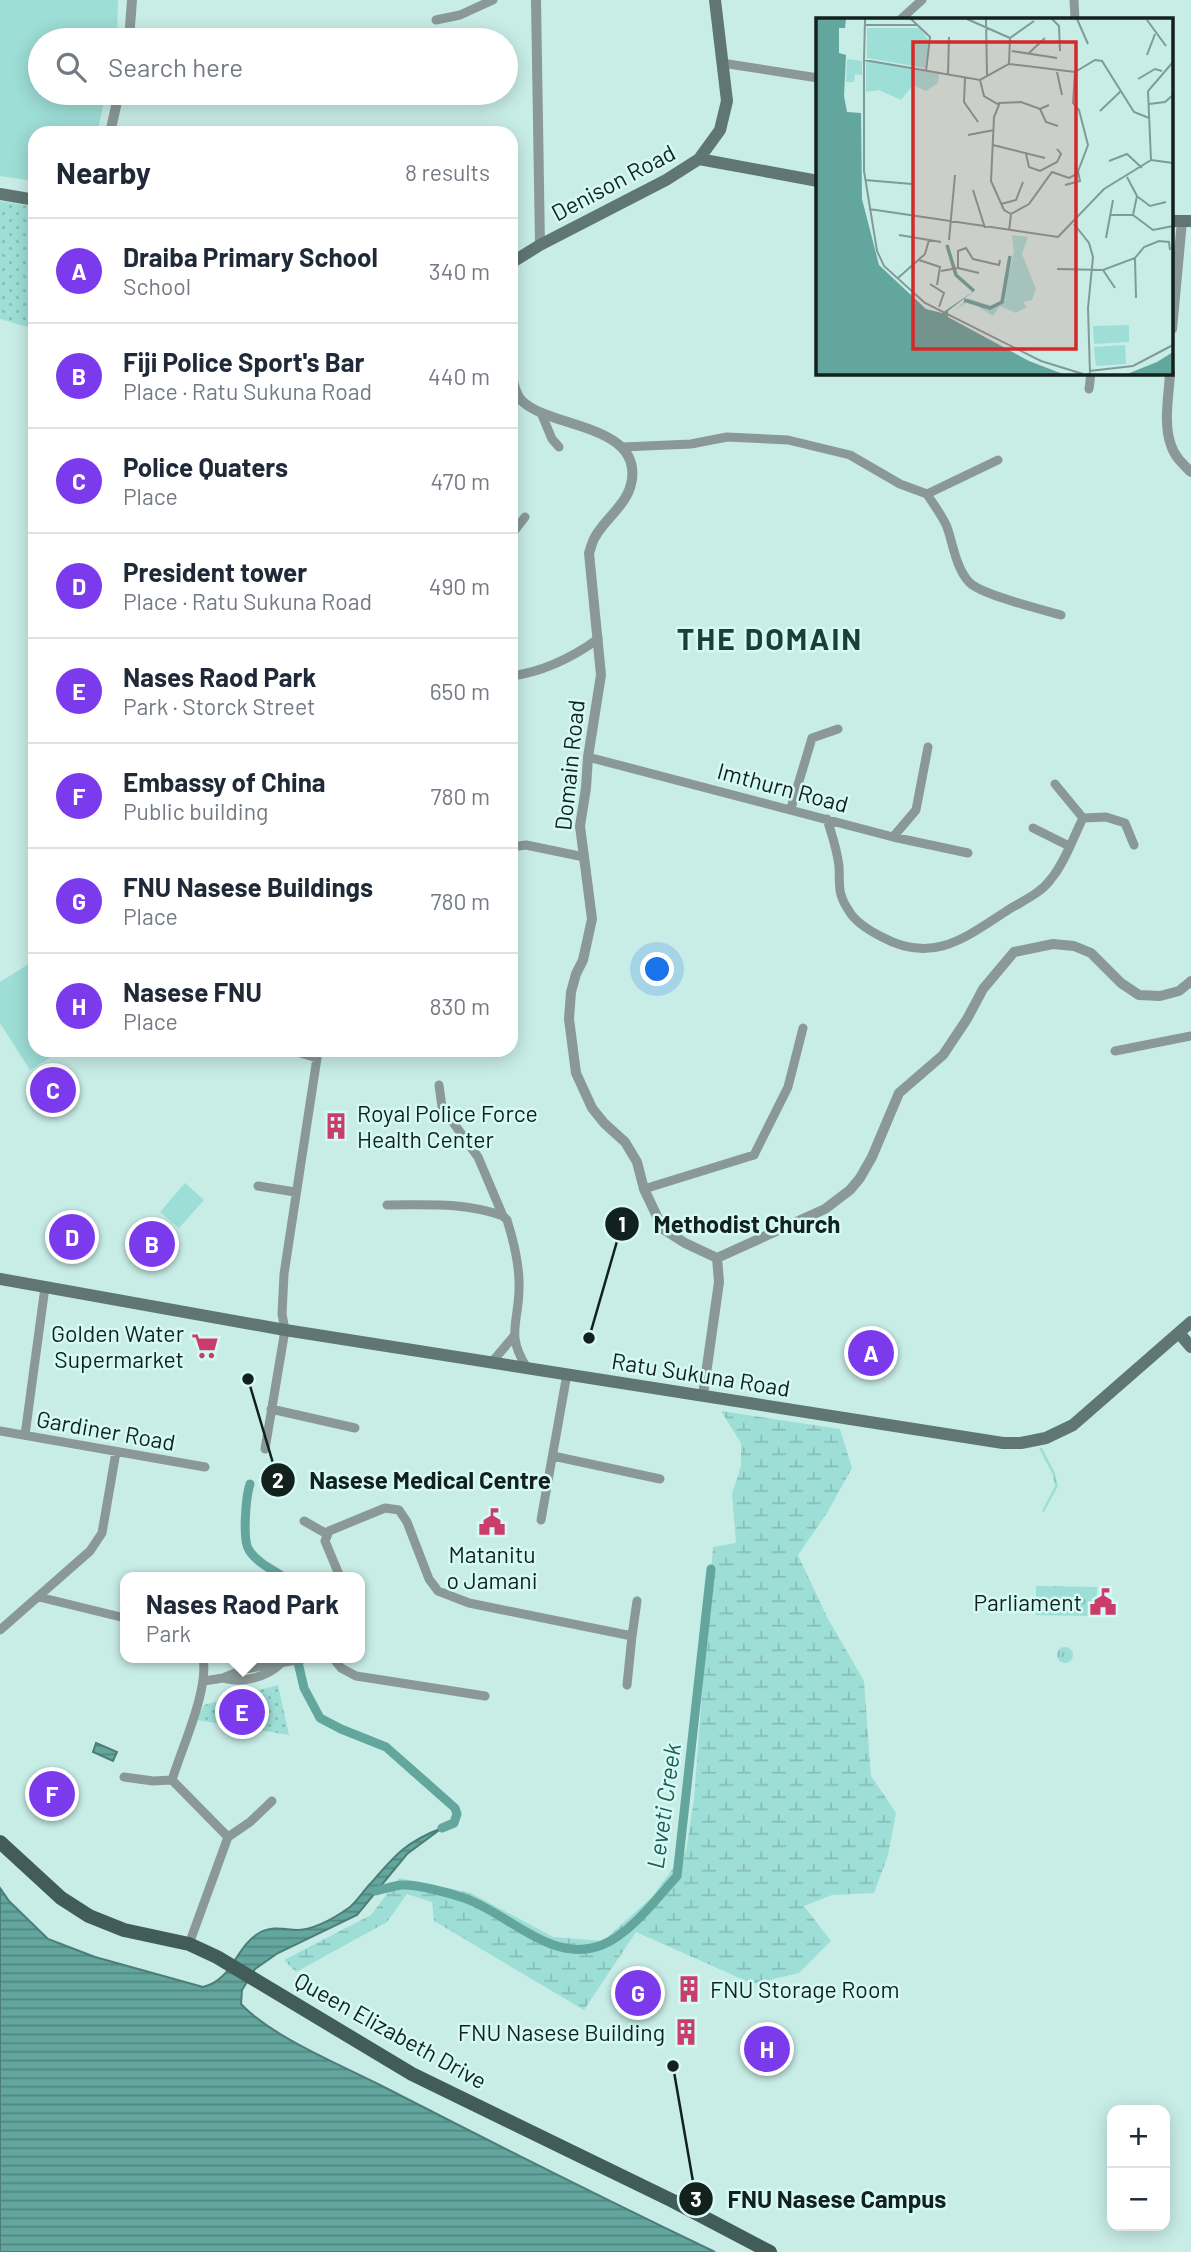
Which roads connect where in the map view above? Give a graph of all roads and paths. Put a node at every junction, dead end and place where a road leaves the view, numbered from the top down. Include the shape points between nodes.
1 (132, 0) edge
2 (494, 0) edge
3 (536, 0) edge
4 (715, 0) edge
5 (922, 0) edge
6 (1074, 0) edge
7 (902, 18) edge
8 (1074, 18) edge
9 (436, 20) dead end
10 (130, 28) edge
11 (722, 63) junction
12 (816, 78) edge
13 (116, 105) edge
14 (112, 126) edge
15 (699, 159) junction
16 (816, 181) edge
17 (0, 194) edge
18 (28, 199) edge
19 (1182, 221) edge
20 (540, 245) junction
21 (518, 259) edge
22 (1174, 307) edge
23 (1091, 374) edge
24 (1170, 374) edge
25 (1089, 389) dead end
26 (518, 394) edge
27 (542, 415) junction
28 (559, 447) dead end
29 (623, 447) junction
30 (998, 460) dead end
31 (1191, 471) edge
32 (927, 494) junction
33 (525, 517) dead end
34 (518, 526) edge
35 (1061, 615) dead end
36 (598, 639) junction
37 (518, 675) edge
38 (838, 729) dead end
39 (928, 747) dead end
40 (588, 757) junction
41 (1055, 784) dead end
42 (791, 808) junction
43 (1083, 818) junction
44 (827, 819) junction
45 (1033, 828) dead end
46 (893, 837) junction
47 (1134, 845) dead end
48 (518, 846) edge
49 (1069, 846) junction
50 (968, 853) dead end
51 (583, 857) junction
52 (1191, 981) edge
53 (803, 1028) dead end
54 (1191, 1036) edge
55 (1115, 1051) dead end
56 (314, 1057) edge
57 (439, 1085) dead end
58 (258, 1186) dead end
59 (644, 1189) junction
60 (295, 1192) junction
61 (387, 1205) dead end
62 (503, 1216) junction
63 (717, 1258) junction
64 (0, 1279) edge
65 (45, 1287) junction
66 (1191, 1322) edge
67 (285, 1330) junction
68 (1179, 1333) junction
69 (514, 1336) junction
70 (1191, 1347) edge
71 (492, 1362) junction
72 (527, 1368) junction
73 (568, 1374) junction
74 (704, 1395) junction
75 (271, 1409) junction
76 (355, 1428) dead end
77 (0, 1431) edge
78 (25, 1435) junction
79 (265, 1449) dead end
80 (116, 1452) junction
81 (553, 1457) junction
82 (205, 1467) dead end
83 (660, 1479) dead end
84 (541, 1520) dead end
85 (304, 1521) dead end
86 (327, 1534) junction
87 (338, 1572) edge
88 (39, 1597) junction
89 (637, 1601) dead end
90 (120, 1617) edge
91 (0, 1630) edge
92 (632, 1636) junction
93 (203, 1663) edge
94 (286, 1663) edge
95 (337, 1663) edge
96 (204, 1681) junction
97 (627, 1685) dead end
98 (485, 1696) dead end
99 (124, 1777) dead end
100 (172, 1780) junction
101 (272, 1801) dead end
102 (228, 1836) junction
103 (0, 1842) edge
104 (189, 1944) junction
105 (770, 2252) edge

1 - 10 street
2 - 9 street
3 - 20 street
4 - 11 main road, Denison Road
5 - 7 street
6 - 8 street
11 - 12 street
11 - 15 main road, Denison Road via 727,102 720,130
13 - 14 street
15 - 16 main road
15 - 20 main road, Denison Road
17 - 18 main road
19 - 22 street
20 - 21 main road, Denison Road
23 - 25 street
24 - 31 street via 1171,446
26 - 27 street
27 - 28 street
27 - 29 street via 591,428
29 - 32 street via 691,444 727,437 788,440 850,455
29 - 36 street, Domain Road via 633,478 625,499 595,537 589,553
30 - 32 street
32 - 35 street via 946,524 960,566 973,586
33 - 34 street
36 - 37 street via 556,663
36 - 40 street, Domain Road via 601,675
38 - 42 street via 811,738
39 - 46 street via 916,810
40 - 42 street, Imthurn Road
40 - 51 street, Domain Road via 580,826
41 - 43 street
42 - 44 street, Imthurn Road
43 - 47 street via 1106,817 1125,823
43 - 49 street
44 - 46 street, Imthurn Road
44 - 49 street via 835,844 840,897 851,915 869,930 909,949 952,944 1040,892 1053,878
45 - 49 street
46 - 50 street, Imthurn Road
48 - 51 street
51 - 59 street, Domain Road via 592,919 569,1019 576,1073 592,1108 625,1142 637,1162
52 - 63 street via 1179,991 1139,995 1091,953 1074,946 1053,944 1014,952 983,989 943,1055 899,1093 872,1157 850,1190 825,1209
53 - 59 street via 788,1087 754,1155
54 - 55 street
56 - 60 street
57 - 62 street via 442,1107 478,1157
58 - 60 street
59 - 63 street, Domain Road via 663,1229
60 - 67 street via 284,1274
61 - 62 street via 455,1204
62 - 69 street via 518,1264
63 - 74 street via 719,1283
64 - 65 main road, Ratu Sukuna Road
65 - 67 main road, Ratu Sukuna Road
65 - 78 street
66 - 68 main road, Ratu Sukuna Road
67 - 71 main road, Ratu Sukuna Road
67 - 75 street
68 - 70 main road
68 - 74 main road, Ratu Sukuna Road via 1073,1426 1021,1443
69 - 71 street
69 - 72 street
71 - 72 main road, Ratu Sukuna Road
72 - 73 main road, Ratu Sukuna Road
73 - 74 main road, Ratu Sukuna Road
73 - 81 street
75 - 76 street
75 - 79 street
77 - 78 street, Gardiner Road
78 - 80 street, Gardiner Road
80 - 82 street, Gardiner Road
80 - 88 street via 102,1533 90,1551
81 - 83 street
81 - 84 street
85 - 86 street
86 - 87 street via 325,1541
86 - 92 street via 385,1508 399,1510 438,1591 470,1603
88 - 90 street
88 - 91 street
89 - 92 street
92 - 97 street
93 - 96 street
94 - 96 street via 271,1673
95 - 98 street via 356,1676
96 - 100 street
99 - 100 street
100 - 102 street
101 - 102 street
102 - 104 street
103 - 104 main road, Queen Elizabeth Drive via 61,1898 89,1916 124,1930
104 - 105 main road, Queen Elizabeth Drive via 231,1964 403,2069

